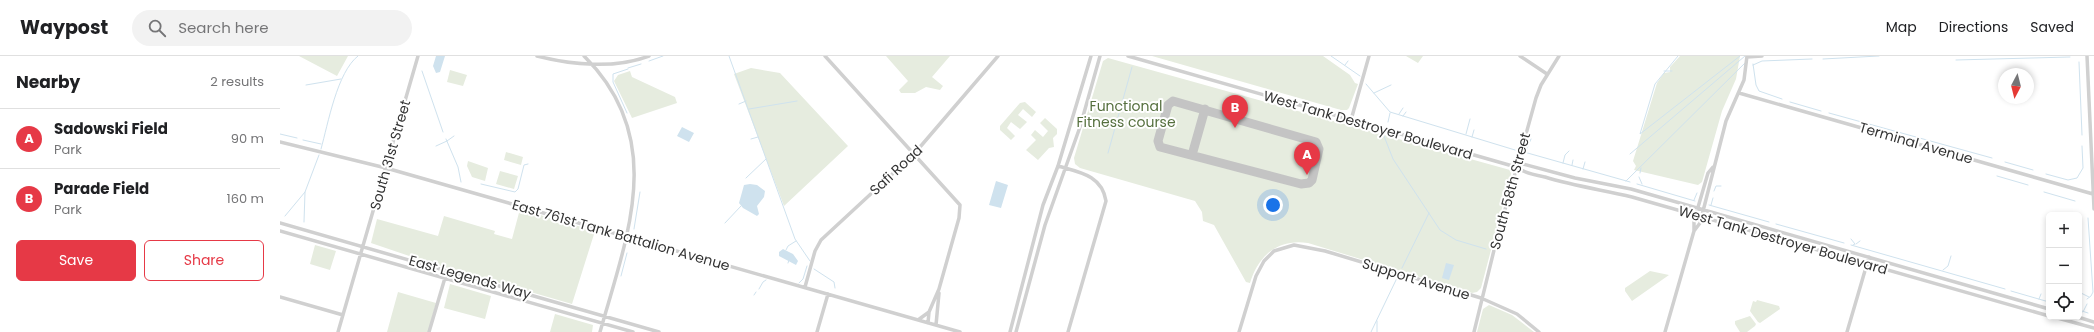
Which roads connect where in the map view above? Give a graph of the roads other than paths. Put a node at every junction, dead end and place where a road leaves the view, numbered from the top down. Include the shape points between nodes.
1 (418, 56) edge
2 (537, 56) edge
3 (584, 56) edge
4 (649, 56) edge
5 (825, 56) edge
6 (998, 56) edge
7 (1091, 56) edge
8 (1100, 56) edge
9 (1128, 56) edge
10 (1370, 56) edge
11 (1520, 56) edge
12 (1559, 56) edge
13 (1747, 56) edge
14 (1762, 56) edge
15 (2087, 56) edge
16 (592, 64) junction
17 (1547, 74) junction
18 (1739, 93) junction
19 (1351, 120) junction
20 (280, 142) edge
21 (914, 154) junction
22 (1058, 166) junction
23 (1713, 166) junction
24 (1516, 167) junction
25 (386, 168) junction
26 (1066, 168) junction
27 (2093, 194) junction
28 (1698, 208) junction
29 (2094, 209) edge
30 (1704, 210) junction
31 (1696, 215) junction
32 (1702, 216) junction
33 (280, 223) edge
34 (280, 231) edge
35 (1694, 231) junction
36 (628, 237) junction
37 (364, 247) junction
38 (362, 254) junction
39 (1869, 257) junction
40 (1867, 263) junction
41 (447, 271) junction
42 (445, 279) junction
43 (805, 287) junction
44 (939, 290) junction
45 (828, 294) junction
46 (280, 297) edge
47 (1481, 298) junction
48 (2046, 308) edge
49 (929, 312) junction
50 (343, 315) junction
51 (605, 315) junction
52 (2046, 315) edge
53 (2082, 318) edge
54 (918, 320) junction
55 (2065, 320) edge
56 (2094, 322) edge
57 (603, 323) junction
58 (928, 323) junction
59 (936, 325) junction
60 (2094, 328) edge
61 (338, 332) edge
62 (429, 332) edge
63 (600, 332) edge
64 (633, 332) edge
65 (659, 332) edge
66 (817, 332) edge
67 (960, 332) edge
68 (1010, 332) edge
69 (1016, 332) edge
70 (1068, 332) edge
71 (1239, 332) edge
72 (1474, 332) edge
73 (1539, 332) edge
74 (1665, 332) edge
75 (1847, 332) edge

1 - 25 street, South 31st Street
2 - 16 street
3 - 16 street
4 - 16 street via 616,63
5 - 21 street
6 - 21 street, Safi Road
7 - 22 street
8 - 26 street
9 - 19 street, West Tank Destroyer Boulevard
10 - 19 street
11 - 17 street
12 - 17 street, South 58th Street
13 - 14 street
13 - 18 street via 1745,76
15 - 27 street
16 - 36 street via 608,86 626,122 635,185
17 - 24 street, South 58th Street via 1536,98
18 - 23 street via 1726,121
18 - 27 street, Terminal Avenue
19 - 24 street, West Tank Destroyer Boulevard
20 - 25 street, East 761st Tank Battalion Avenue
21 - 43 street, Safi Road via 821,240 815,251
21 - 44 street via 956,199 961,208
22 - 26 street
22 - 68 street via 1043,205
23 - 28 street via 1708,173
23 - 30 street
24 - 28 street, West Tank Destroyer Boulevard via 1523,164 1631,189
24 - 31 street, West Tank Destroyer Boulevard via 1521,171 1568,184 1632,197
24 - 47 street, South 58th Street
25 - 36 street, East 761st Tank Battalion Avenue
25 - 37 street, South 31st Street
26 - 69 street via 1045,226
26 - 70 street via 1093,178 1105,196 1105,207
27 - 29 street
28 - 30 street, West Tank Destroyer Boulevard
28 - 31 street
30 - 32 street
30 - 39 street, West Tank Destroyer Boulevard
31 - 32 street, West Tank Destroyer Boulevard
31 - 35 street
32 - 35 street
32 - 40 street, West Tank Destroyer Boulevard
33 - 37 street, East Legends Way
34 - 38 street, East Legends Way
35 - 74 street
36 - 43 street, East 761st Tank Battalion Avenue
36 - 51 street
37 - 38 street, South 31st Street
37 - 41 street, East Legends Way
38 - 42 street, East Legends Way
38 - 50 street, South 31st Street
39 - 40 street
39 - 48 street, West Tank Destroyer Boulevard
40 - 52 street, West Tank Destroyer Boulevard
40 - 75 street
41 - 42 street
41 - 51 street, East Legends Way
42 - 57 street, East Legends Way
42 - 62 street
43 - 45 street, East 761st Tank Battalion Avenue
44 - 49 street
44 - 59 street
45 - 54 street, East 761st Tank Battalion Avenue
45 - 66 street
46 - 50 street
47 - 71 street, Support Avenue via 1308,247 1285,247 1274,251 1264,261 1256,276
47 - 72 street, South 58th Street
47 - 73 street, Support Avenue via 1517,314
49 - 54 street
49 - 58 street
50 - 61 street, South 31st Street
51 - 57 street
51 - 65 street, East Legends Way
53 - 56 street
54 - 58 street, East 761st Tank Battalion Avenue
55 - 60 street
57 - 63 street
57 - 64 street, East Legends Way
58 - 59 street, East 761st Tank Battalion Avenue
59 - 67 street, East 761st Tank Battalion Avenue

